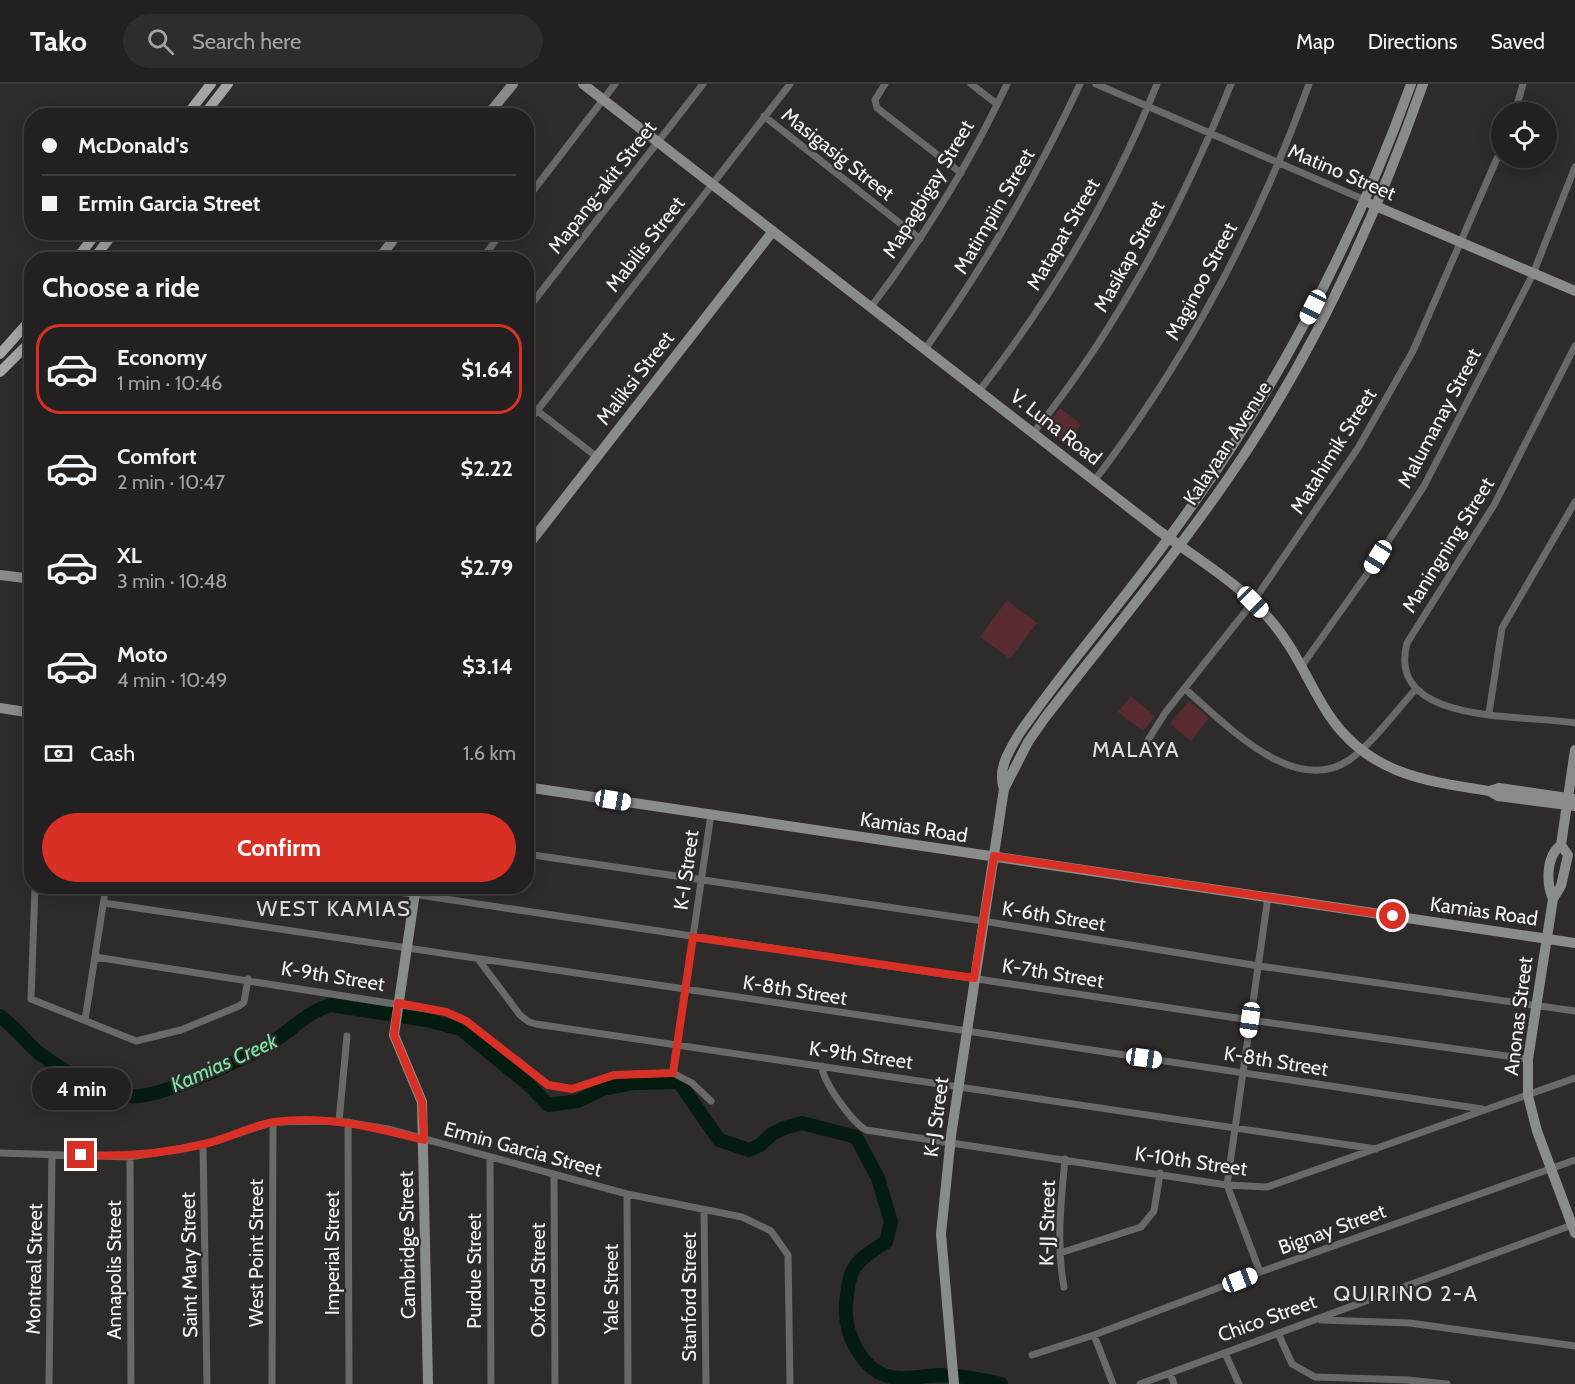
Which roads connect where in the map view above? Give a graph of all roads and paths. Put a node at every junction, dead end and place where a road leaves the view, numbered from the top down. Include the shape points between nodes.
1 (211, 84) edge
2 (228, 84) edge
3 (513, 84) edge
4 (583, 84) edge
5 (615, 84) edge
6 (703, 84) edge
7 (790, 84) edge
8 (885, 84) edge
9 (971, 84) edge
10 (1006, 84) edge
11 (1080, 84) edge
12 (1096, 84) edge
13 (1157, 84) edge
14 (1231, 84) edge
15 (1309, 84) edge
16 (1411, 84) edge
17 (1423, 84) edge
18 (1523, 84) edge
19 (603, 100) junction
20 (1518, 102) edge
21 (997, 104) junction
22 (1148, 107) junction
23 (192, 108) edge
24 (209, 108) edge
25 (494, 108) edge
26 (764, 116) junction
27 (1211, 134) junction
28 (658, 142) junction
29 (1278, 164) junction
30 (1575, 167) edge
31 (1493, 168) edge
32 (961, 173) junction
33 (712, 184) junction
34 (534, 190) edge
35 (1365, 200) junction
36 (1377, 207) junction
37 (773, 231) junction
38 (920, 239) junction
39 (1461, 242) junction
40 (1533, 274) junction
41 (1575, 291) edge
42 (534, 301) edge
43 (871, 307) junction
44 (23, 330) joint
45 (0, 341) edge
46 (1575, 346) edge
47 (24, 348) edge
48 (926, 348) junction
49 (0, 354) edge
50 (11, 362) junction
51 (0, 372) edge
52 (0, 380) edge
53 (980, 390) junction
54 (534, 409) edge
55 (537, 411) junction
56 (534, 415) edge
57 (1034, 432) junction
58 (597, 457) junction
59 (1095, 480) junction
60 (1575, 502) edge
61 (534, 538) edge
62 (1169, 538) junction
63 (1179, 545) junction
64 (0, 574) edge
65 (24, 578) edge
66 (1253, 602) junction
67 (1301, 667) junction
68 (1185, 689) junction
69 (1415, 690) junction
70 (0, 708) edge
71 (24, 712) edge
72 (1489, 713) junction
73 (1575, 723) edge
74 (1145, 746) dead end
75 (1360, 750) junction
76 (1575, 750) edge
77 (534, 788) edge
78 (1004, 789) junction
79 (1571, 802) edge
80 (711, 814) junction
81 (534, 855) edge
82 (994, 856) junction
83 (702, 879) junction
84 (35, 894) edge
85 (105, 894) edge
86 (414, 894) edge
87 (433, 894) edge
88 (1268, 897) junction
89 (104, 903) junction
90 (983, 921) junction
91 (693, 937) junction
92 (1546, 939) junction
93 (1575, 944) edge
94 (406, 945) junction
95 (95, 957) junction
96 (478, 958) junction
97 (1259, 966) junction
98 (974, 978) junction
99 (248, 979) junction
100 (687, 990) junction
101 (397, 1006) junction
102 (1535, 1007) junction
103 (1575, 1011) edge
104 (85, 1020) junction
105 (1250, 1020) junction
106 (965, 1032) junction
107 (347, 1036) dead end
108 (678, 1044) junction
109 (1528, 1059) junction
110 (822, 1066) junction
111 (673, 1073) junction
112 (1243, 1073) junction
113 (1575, 1078) edge
114 (958, 1086) junction
115 (1528, 1096) junction
116 (711, 1101) dead end
117 (1482, 1109) junction
118 (339, 1120) junction
119 (273, 1122) junction
120 (348, 1122) junction
121 (1234, 1128) junction
122 (424, 1140) junction
123 (950, 1143) junction
124 (203, 1144) junction
125 (1376, 1149) junction
126 (0, 1153) edge
127 (52, 1155) junction
128 (130, 1157) junction
129 (490, 1158) junction
130 (1065, 1159) junction
131 (1575, 1160) edge
132 (1550, 1168) junction
133 (1160, 1173) junction
134 (554, 1175) junction
135 (1227, 1185) junction
136 (627, 1194) junction
137 (704, 1210) junction
138 (1574, 1228) edge
139 (1060, 1253) junction
140 (1260, 1272) junction
141 (1064, 1287) dead end
142 (1316, 1320) junction
143 (1278, 1333) junction
144 (1094, 1335) junction
145 (1575, 1346) edge
146 (1226, 1353) junction
147 (1032, 1355) dead end
148 (1170, 1373) junction
149 (50, 1384) edge
150 (131, 1384) edge
151 (207, 1384) edge
152 (272, 1384) edge
153 (349, 1384) edge
154 (428, 1384) edge
155 (491, 1384) edge
156 (555, 1384) edge
157 (628, 1384) edge
158 (706, 1384) edge
159 (790, 1384) edge
160 (954, 1384) edge
161 (1113, 1384) edge
162 (1140, 1384) edge
163 (1174, 1384) edge
164 (1239, 1384) edge
165 (1447, 1384) edge

1 - 23 main road
2 - 24 main road
3 - 25 main road
4 - 19 main road, V. Luna Road
5 - 19 street
6 - 28 street, Mapang-akit Street
7 - 26 street, Mabilis Street
8 - 32 street via 875,100 877,108
9 - 21 street
10 - 21 street, Mapagbigay Street
11 - 48 street, Matimpiin Street via 1018,208
12 - 22 street, Matino Street
13 - 22 street, Matapat Street
14 - 27 street, Masikap Street
15 - 29 street, Maginoo Street
16 - 35 main road, Kalayaan Avenue
17 - 36 main road, Kalayaan Avenue
18 - 20 street
19 - 28 main road, V. Luna Road
19 - 34 street
21 - 32 street, Mapagbigay Street
22 - 27 street, Matino Street
22 - 53 street, Matapat Street via 1074,252 1029,324
26 - 33 street, Mabilis Street
26 - 38 street, Masigasig Street
27 - 29 street, Matino Street
27 - 57 street, Masikap Street via 1134,286
28 - 33 main road, V. Luna Road
28 - 42 street, Mapang-akit Street
29 - 35 street, Matino Street
29 - 59 street, Maginoo Street via 1205,313 1147,408
30 - 40 street, Malumanay Street
31 - 39 street, Matahimik Street
32 - 38 street, Mapagbigay Street
33 - 37 main road, V. Luna Road
33 - 55 street, Mabilis Street
35 - 36 main road, Matino Street
35 - 62 main road, Kalayaan Avenue via 1268,391
36 - 39 main road, Matino Street
36 - 63 main road, Kalayaan Avenue via 1294,373 1228,478
37 - 43 main road, V. Luna Road
37 - 58 main road, Maliksi Street
38 - 43 street, Mapagbigay Street
39 - 40 main road, Matino Street
39 - 66 street, Matahimik Street via 1413,351 1358,448
40 - 41 main road, Matino Street
40 - 67 street, Malumanay Street via 1424,486
43 - 48 main road, V. Luna Road
44 - 45 main road
44 - 49 main road
46 - 69 street, Maningning Street via 1494,505 1407,643 1405,671
47 - 50 main road
48 - 53 main road, V. Luna Road
50 - 51 main road
50 - 52 main road
53 - 57 main road, V. Luna Road
54 - 55 street
55 - 56 street, Mabilis Street
55 - 58 street
57 - 59 main road, V. Luna Road
58 - 61 main road, Maliksi Street
59 - 62 main road, V. Luna Road
60 - 72 street via 1502,628
62 - 63 main road, V. Luna Road
62 - 78 main road, Kalayaan Avenue via 1018,734 1003,768
63 - 66 main road, V. Luna Road
63 - 78 main road, Kalayaan Avenue via 1044,719
64 - 65 main road
66 - 67 main road, V. Luna Road via 1284,636
66 - 68 street, Matahimik Street
67 - 75 main road, V. Luna Road via 1328,714
68 - 74 street, Matahimik Street
68 - 75 street via 1284,765 1326,769 1347,762
69 - 72 street via 1441,705
69 - 75 street
70 - 71 main road
72 - 73 street
75 - 79 main road, V. Luna Road via 1390,769 1420,780 1489,791 1499,788
76 - 79 main road, Anonas Street
77 - 80 main road, Kamias Road
78 - 82 main road, Kalayaan Avenue
79 - 92 main road, Anonas Street via 1547,882 1552,899
80 - 82 main road, Kamias Road
80 - 83 street, K-I Street
81 - 83 street, K-6th Street
82 - 88 main road, Kamias Road
82 - 90 main road, K-J Street
83 - 90 street, K-6th Street
83 - 91 street, K-I Street
84 - 104 street via 31,999
85 - 89 street
86 - 94 main road, Cambridge Street
87 - 91 street, K-7th Street
88 - 92 main road, Kamias Road
88 - 97 street
89 - 94 street, K-8th Street
89 - 95 street
90 - 97 street, K-6th Street
90 - 98 main road, K-J Street
91 - 98 street, K-7th Street
91 - 100 street, K-I Street
92 - 93 main road, Kamias Road
92 - 102 main road, Anonas Street
94 - 96 street, K-8th Street
94 - 101 main road, Cambridge Street
95 - 99 street, K-9th Street
95 - 104 street
96 - 100 street, K-8th Street
96 - 108 street, K-9th Street via 528,1022
97 - 102 street, K-6th Street
97 - 105 street
98 - 105 street, K-7th Street
98 - 106 main road, K-J Street
99 - 101 street, K-9th Street
99 - 104 street via 243,1004 152,1039 129,1040
100 - 106 street, K-8th Street
100 - 108 street, K-I Street
101 - 111 street, K-9th Street via 446,1012 466,1021 548,1085 572,1089 614,1075
101 - 122 main road, Cambridge Street via 397,1044 422,1102
102 - 103 street, K-6th Street
102 - 109 main road, Anonas Street
105 - 109 street, K-7th Street
105 - 112 street
106 - 112 street, K-8th Street
106 - 114 main road, K-J Street
107 - 118 street
108 - 110 street, K-9th Street
108 - 111 street, K-I Street
109 - 115 main road, Anonas Street
110 - 114 street, K-9th Street
110 - 123 street, K-10th Street via 823,1075 862,1128
111 - 116 street via 692,1083
112 - 117 street, K-8th Street
112 - 121 street
113 - 115 street, K-10th Street
114 - 121 street, K-9th Street
114 - 123 main road, K-J Street
115 - 117 street, K-10th Street
115 - 132 main road, Anonas Street
117 - 125 street, K-10th Street
118 - 119 street, Ermin Garcia Street
118 - 120 street, Ermin Garcia Street
119 - 124 street, Ermin Garcia Street
119 - 152 street, West Point Street
120 - 122 street, Ermin Garcia Street
120 - 153 street, Imperial Street
121 - 125 street, K-9th Street
121 - 135 street
122 - 129 street, Ermin Garcia Street
122 - 154 main road, Cambridge Street
123 - 130 street, K-10th Street
123 - 160 main road, K-J Street via 941,1234
124 - 128 street, Ermin Garcia Street
124 - 151 street, Saint Mary Street
125 - 135 street, K-10th Street via 1267,1187
126 - 127 street, Ermin Garcia Street
127 - 128 street, Ermin Garcia Street
127 - 149 street, Montreal Street
128 - 150 street, Annapolis Street
129 - 134 street, Ermin Garcia Street
129 - 155 street, Purdue Street
130 - 133 street, K-10th Street
130 - 139 street, K-JJ Street
131 - 132 street, Bignay Street
132 - 138 main road, Anonas Street
132 - 140 street, Bignay Street
133 - 135 street, K-10th Street
133 - 139 street via 1154,1210 1141,1227
134 - 136 street, Ermin Garcia Street
134 - 156 street, Oxford Street
135 - 140 street
136 - 137 street, Ermin Garcia Street
136 - 157 street, Yale Street
137 - 158 street, Stanford Street
137 - 159 street, Ermin Garcia Street via 763,1225 784,1246 790,1266
138 - 142 street, Chico Street
139 - 141 street, K-JJ Street
140 - 144 street, Bignay Street
142 - 143 street, Chico Street
142 - 145 street via 1410,1323
143 - 146 street, Chico Street
143 - 165 street via 1292,1364 1315,1377
144 - 147 street, Bignay Street
144 - 161 street
146 - 148 street, Chico Street
146 - 164 street
148 - 162 street, Chico Street
148 - 163 street

